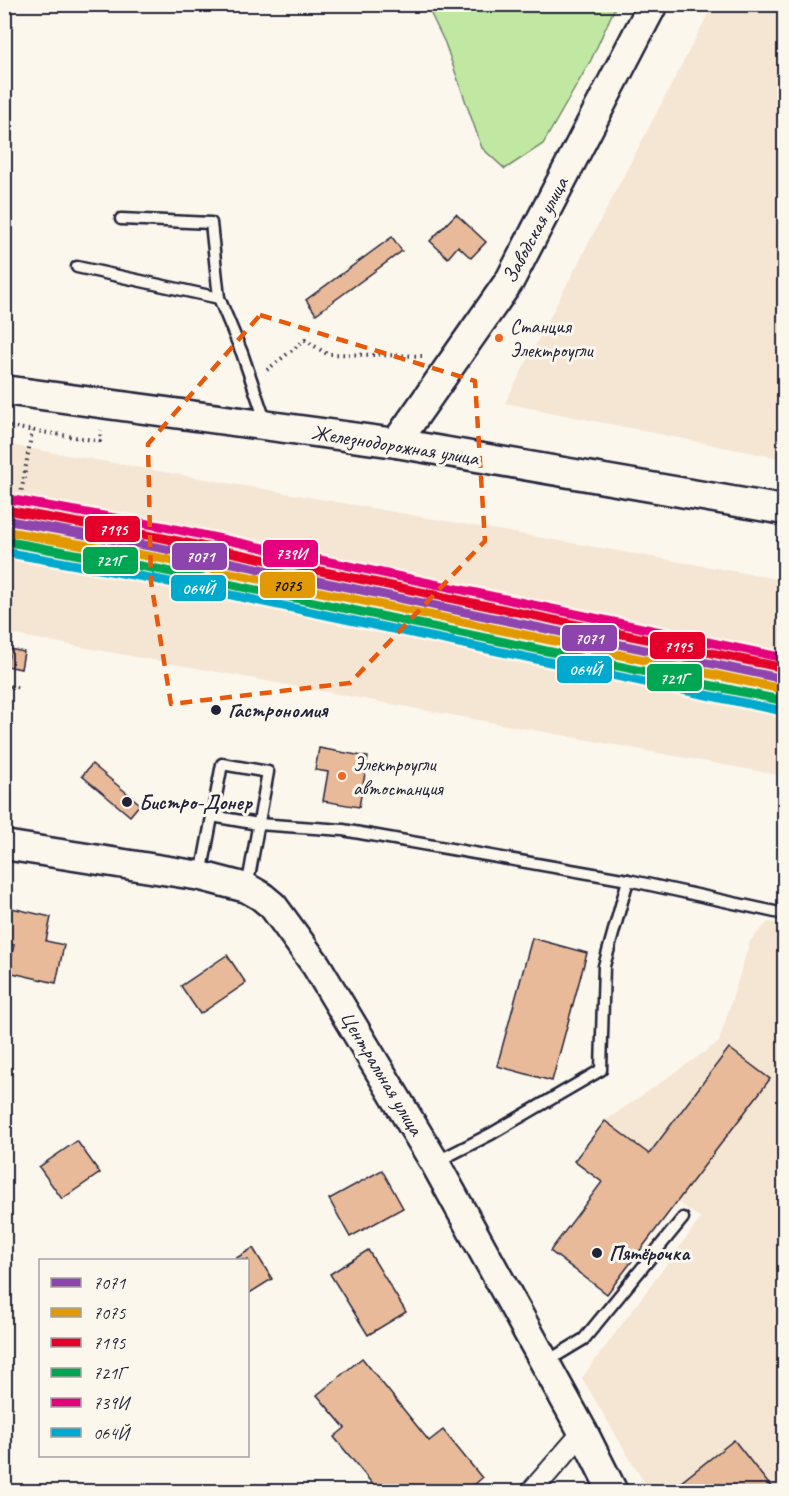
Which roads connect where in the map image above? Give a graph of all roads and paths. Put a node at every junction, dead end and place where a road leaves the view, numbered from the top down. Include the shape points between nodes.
1 (653, 4) edge
2 (121, 219) dead end
3 (76, 267) dead end
4 (219, 298) junction
5 (424, 356) dead end
6 (252, 382) junction
7 (4, 390) edge
8 (101, 425) dead end
9 (4, 426) edge
10 (267, 426) junction
11 (32, 431) junction
12 (396, 443) junction
13 (784, 510) edge
14 (4, 542) edge
15 (13, 543) junction
16 (4, 591) edge
17 (4, 685) edge
18 (21, 688) dead end
19 (212, 816) junction
20 (258, 824) junction
21 (4, 845) edge
22 (201, 876) junction
23 (628, 880) junction
24 (247, 888) junction
25 (784, 914) edge
26 (435, 1162) junction
27 (683, 1218) dead end
28 (545, 1362) junction
29 (583, 1432) junction
30 (531, 1491) edge
31 (613, 1491) edge

1 - 12 main road, Заводская улица via 510,280
2 - 4 lane via 212,223
3 - 4 lane
4 - 6 lane
5 - 6 path via 327,354 305,340
6 - 10 lane
7 - 10 main road, Железнодорожная улица
8 - 11 path via 100,441
9 - 11 path
10 - 12 main road, Железнодорожная улица
11 - 15 path
12 - 13 main road, Железнодорожная улица
14 - 15 path
15 - 16 path
17 - 18 path
19 - 20 lane
19 - 20 lane via 222,764 268,772
19 - 22 lane
20 - 23 lane via 343,831
20 - 24 lane
21 - 22 main road, Центральная улица
22 - 24 main road, Центральная улица
23 - 25 lane
23 - 26 lane via 604,966 601,1070
24 - 26 main road, Центральная улица via 273,906 316,965
26 - 28 main road, Центральная улица
27 - 28 lane via 584,1339
28 - 29 main road, Центральная улица
29 - 30 street
29 - 31 main road, Центральная улица

